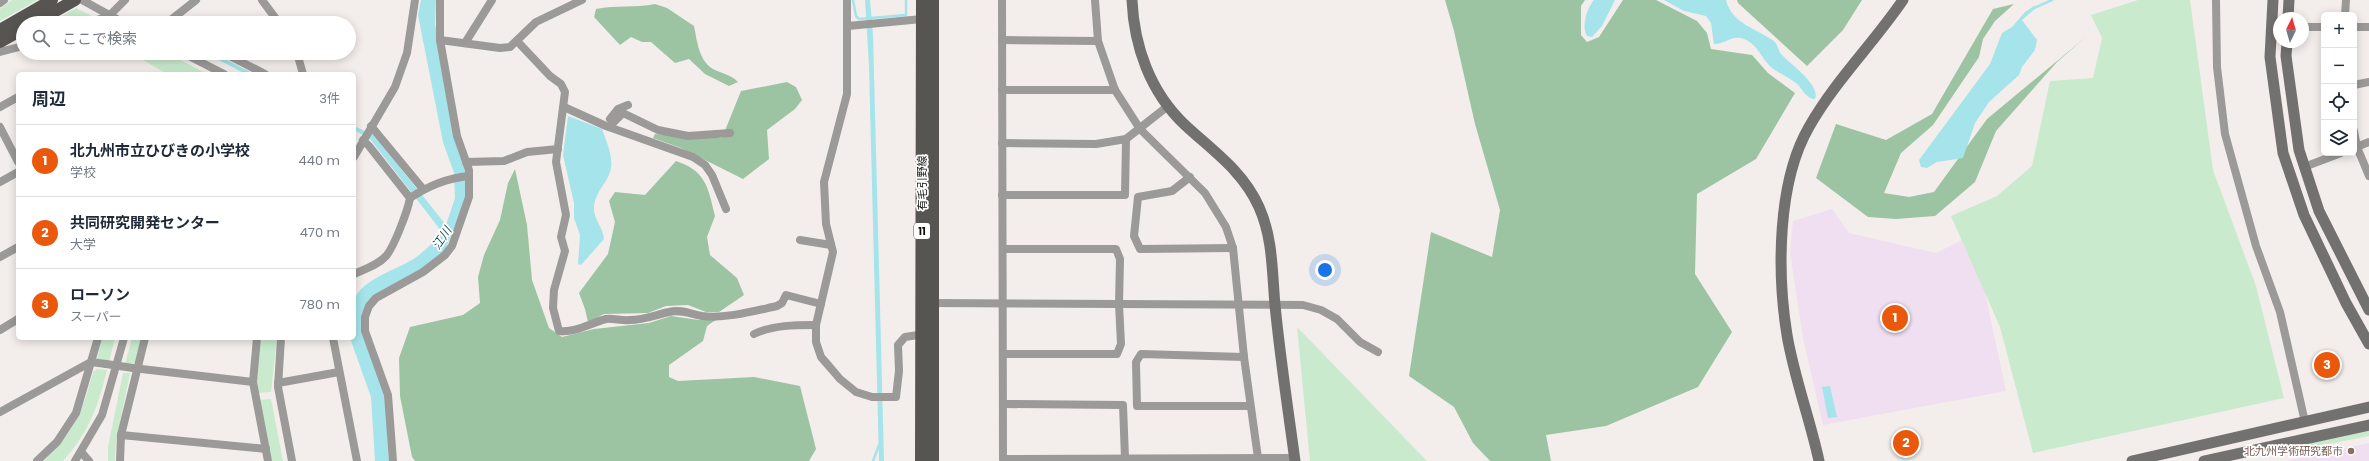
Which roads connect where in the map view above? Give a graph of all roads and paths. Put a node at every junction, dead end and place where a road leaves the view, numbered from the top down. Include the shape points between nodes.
1 (4, 0) edge
2 (52, 0) edge
3 (82, 0) edge
4 (125, 0) edge
5 (196, 0) edge
6 (262, 0) edge
7 (415, 0) edge
8 (440, 0) edge
9 (492, 0) edge
10 (582, 0) edge
11 (848, 0) edge
12 (922, 0) edge
13 (933, 0) edge
14 (1002, 0) edge
15 (1095, 0) edge
16 (1132, 0) edge
17 (1903, 0) edge
18 (2216, 0) edge
19 (2273, 0) edge
20 (2289, 0) edge
21 (2346, 0) edge
22 (71, 2) edge
23 (0, 3) edge
24 (2288, 12) edge
25 (2345, 12) edge
26 (24, 16) edge
27 (46, 16) edge
28 (109, 16) joint
29 (176, 16) edge
30 (274, 16) edge
31 (922, 19) junction
32 (16, 21) edge
33 (848, 26) junction
34 (2309, 27) edge
35 (2321, 27) edge
36 (2357, 27) edge
37 (2369, 27) edge
38 (0, 30) edge
39 (16, 33) edge
40 (440, 40) junction
41 (1002, 40) junction
42 (517, 41) junction
43 (1098, 41) junction
44 (0, 42) edge
45 (465, 43) junction
46 (16, 48) edge
47 (2287, 48) edge
48 (0, 52) edge
49 (197, 60) edge
50 (238, 60) edge
51 (299, 60) edge
52 (220, 72) edge
53 (261, 72) edge
54 (302, 72) edge
55 (2369, 82) edge
56 (2357, 84) edge
57 (1002, 90) junction
58 (1115, 90) junction
59 (16, 99) edge
60 (628, 105) dead end
61 (1168, 106) junction
62 (0, 107) edge
63 (564, 107) junction
64 (0, 127) edge
65 (608, 127) junction
66 (370, 128) junction
67 (1140, 129) junction
68 (730, 133) dead end
69 (1126, 140) junction
70 (360, 141) edge
71 (2369, 142) edge
72 (1002, 143) junction
73 (2357, 148) edge
74 (558, 149) junction
75 (2357, 150) edge
76 (356, 152) edge
77 (2333, 156) edge
78 (16, 158) edge
79 (466, 162) junction
80 (2304, 167) junction
81 (16, 173) edge
82 (469, 176) junction
83 (2369, 176) edge
84 (1190, 177) junction
85 (0, 182) edge
86 (423, 189) junction
87 (1002, 195) junction
88 (410, 198) junction
89 (726, 210) dead end
90 (800, 240) dead end
91 (831, 245) junction
92 (16, 247) edge
93 (1003, 248) junction
94 (1233, 248) junction
95 (0, 257) edge
96 (356, 273) edge
97 (932, 303) junction
98 (821, 304) junction
99 (1003, 304) junction
100 (1119, 304) junction
101 (1238, 305) junction
102 (1275, 305) junction
103 (2369, 310) edge
104 (16, 321) edge
105 (816, 325) junction
106 (0, 330) edge
107 (754, 334) dead end
108 (927, 334) junction
109 (97, 340) edge
110 (123, 340) edge
111 (144, 340) edge
112 (257, 340) edge
113 (280, 340) edge
114 (333, 340) edge
115 (2369, 344) edge
116 (1378, 352) dead end
117 (1003, 354) junction
118 (1244, 357) junction
119 (91, 362) junction
120 (135, 368) junction
121 (340, 372) junction
122 (253, 382) junction
123 (278, 383) junction
124 (1003, 404) junction
125 (1250, 406) junction
126 (2369, 407) edge
127 (0, 412) edge
128 (2305, 422) junction
129 (2369, 425) edge
130 (121, 435) junction
131 (266, 449) junction
132 (82, 453) junction
133 (1125, 458) junction
134 (1258, 458) junction
135 (1294, 460) edge
136 (37, 461) edge
137 (75, 461) edge
138 (89, 461) edge
139 (120, 461) edge
140 (268, 461) edge
141 (292, 461) edge
142 (357, 461) edge
143 (393, 461) edge
144 (920, 461) edge
145 (933, 461) edge
146 (1819, 461) edge
147 (2132, 461) edge
148 (2204, 461) edge

1 - 23 street
2 - 26 main road
3 - 28 street
4 - 28 street
5 - 29 street
6 - 30 street
7 - 66 street via 404,60 395,86
8 - 40 street
9 - 45 street
10 - 42 street via 536,22
11 - 33 street
12 - 31 main road, 有毛引野線 / 11
13 - 97 main road, 有毛引野線 / 11
14 - 41 street
15 - 43 street
16 - 61 street via 1133,21 1140,53 1151,79
17 - 146 street via 1830,94 1808,128 1799,147 1789,184 1784,214 1783,309 1787,336
18 - 128 street via 2217,67 2225,134 2256,246 2280,312
19 - 115 street via 2270,57 2283,153 2304,215 2346,304
20 - 24 street
21 - 25 street
22 - 27 main road
31 - 33 street
31 - 108 main road, 有毛引野線 / 11
32 - 38 main road
33 - 91 street via 847,94 824,182 826,224
34 - 35 street
36 - 37 street
39 - 44 main road
40 - 45 street
40 - 79 street via 457,136
41 - 43 street
41 - 57 street
42 - 45 street via 510,47 500,48
42 - 63 street via 550,76 562,84 565,92
43 - 58 street
46 - 48 street
47 - 80 street via 2299,150
49 - 52 street
50 - 53 street
51 - 54 street
55 - 56 street
57 - 58 street
57 - 72 street
58 - 67 street
59 - 62 street
60 - 65 street via 618,109
61 - 67 street
61 - 102 street via 1184,124 1232,166 1248,186 1259,206 1267,226 1272,255
63 - 65 street
63 - 74 street
64 - 78 street
65 - 68 street via 623,113 658,130 688,136
65 - 89 street via 692,157 705,165 712,175
66 - 70 street
66 - 86 street
67 - 69 street
67 - 84 street
69 - 72 street via 1096,144
69 - 87 street via 1125,195
70 - 76 street
70 - 88 street via 369,146
71 - 73 street
72 - 87 street
74 - 79 street via 527,152 504,161
74 - 98 street via 556,162 566,215 561,237 565,251 554,290 553,308 559,331 565,332 606,319 648,318 669,312 685,311 702,316 731,315 777,306 786,295
75 - 83 street
77 - 80 street
79 - 82 street
80 - 103 street via 2319,211
81 - 85 street
82 - 86 street via 454,178
82 - 143 street via 469,197 452,246 423,272 376,298 369,306 365,317 365,331 388,395
84 - 94 street via 1206,193 1216,209
84 - 94 street via 1172,191 1138,197 1134,236 1140,249
86 - 88 street
87 - 93 street
88 - 96 street via 388,255 378,264
90 - 91 street
91 - 98 street via 833,252
92 - 95 street
93 - 99 street
93 - 100 street via 1116,249 1120,259
94 - 101 street
97 - 99 street
97 - 108 main road, 有毛引野線 / 11
98 - 105 street
99 - 100 street
99 - 117 street
100 - 101 street
100 - 117 street via 1121,344 1117,354
101 - 102 street
101 - 118 street
102 - 116 street via 1303,305 1321,310 1337,320 1360,342
102 - 135 street
104 - 106 street
105 - 107 street via 792,325 762,330
105 - 108 street via 816,342 821,357 840,379 856,392 872,397 896,397 898,345 905,337
108 - 144 main road, 有毛引野線 / 11
108 - 145 main road, 有毛引野線 / 11
109 - 119 street
110 - 132 street via 102,415
111 - 120 street
112 - 122 street
113 - 123 street
114 - 121 street
117 - 124 street
118 - 125 street
118 - 125 street via 1141,354 1136,362 1137,406
119 - 120 street, bridge
119 - 127 street
119 - 136 street via 76,414 57,442
120 - 122 street
120 - 130 street
121 - 123 street
121 - 142 street
122 - 131 street
123 - 141 street
124 - 133 street via 1123,405
124 - 133 street via 1003,459
125 - 134 street
126 - 128 street
128 - 147 street
129 - 148 street
130 - 131 street
130 - 139 street
131 - 140 street
132 - 137 street
132 - 138 street
133 - 134 street
134 - 135 street

